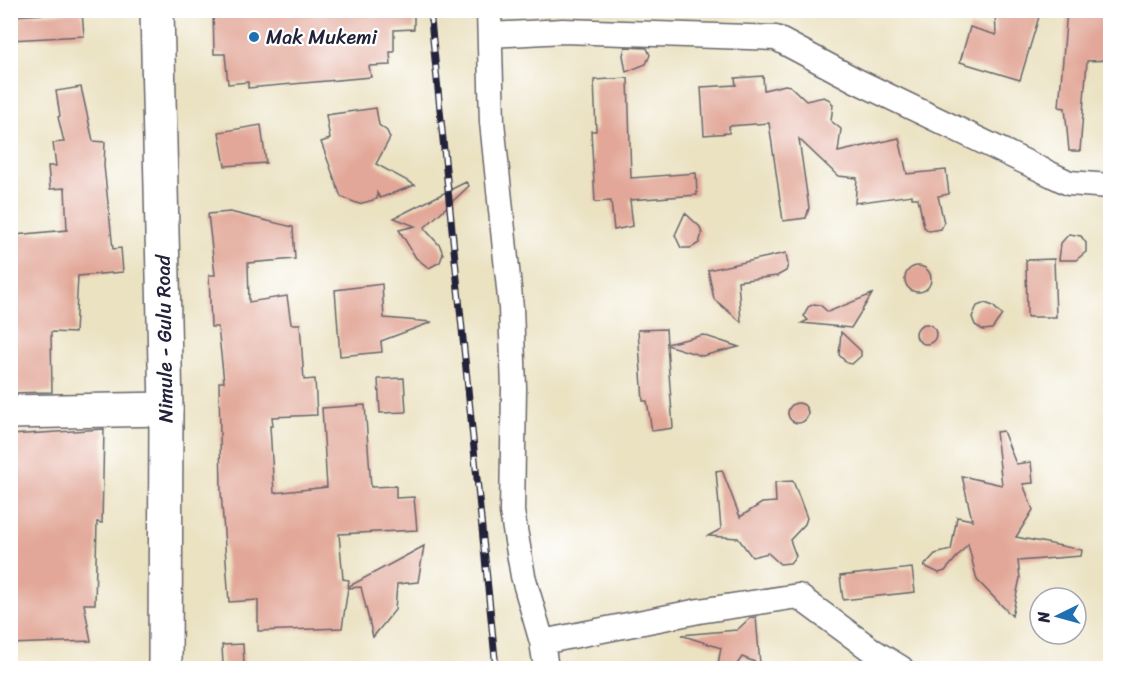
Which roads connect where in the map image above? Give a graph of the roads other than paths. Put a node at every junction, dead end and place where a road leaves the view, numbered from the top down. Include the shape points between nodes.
1 (157, 10) edge
2 (489, 10) edge
3 (491, 35) junction
4 (1110, 186) edge
5 (166, 409) junction
6 (10, 412) edge
7 (542, 642) junction
8 (165, 669) edge
9 (546, 669) edge
10 (902, 669) edge

1 - 5 main road, Nimule - Gulu Road
2 - 3 street
3 - 4 street via 563,31 776,38 867,87 1069,183
3 - 7 street via 492,122 511,308 512,512 523,576
5 - 6 main road
5 - 8 main road, Nimule - Gulu Road
7 - 9 street
7 - 10 street via 699,610 798,596

